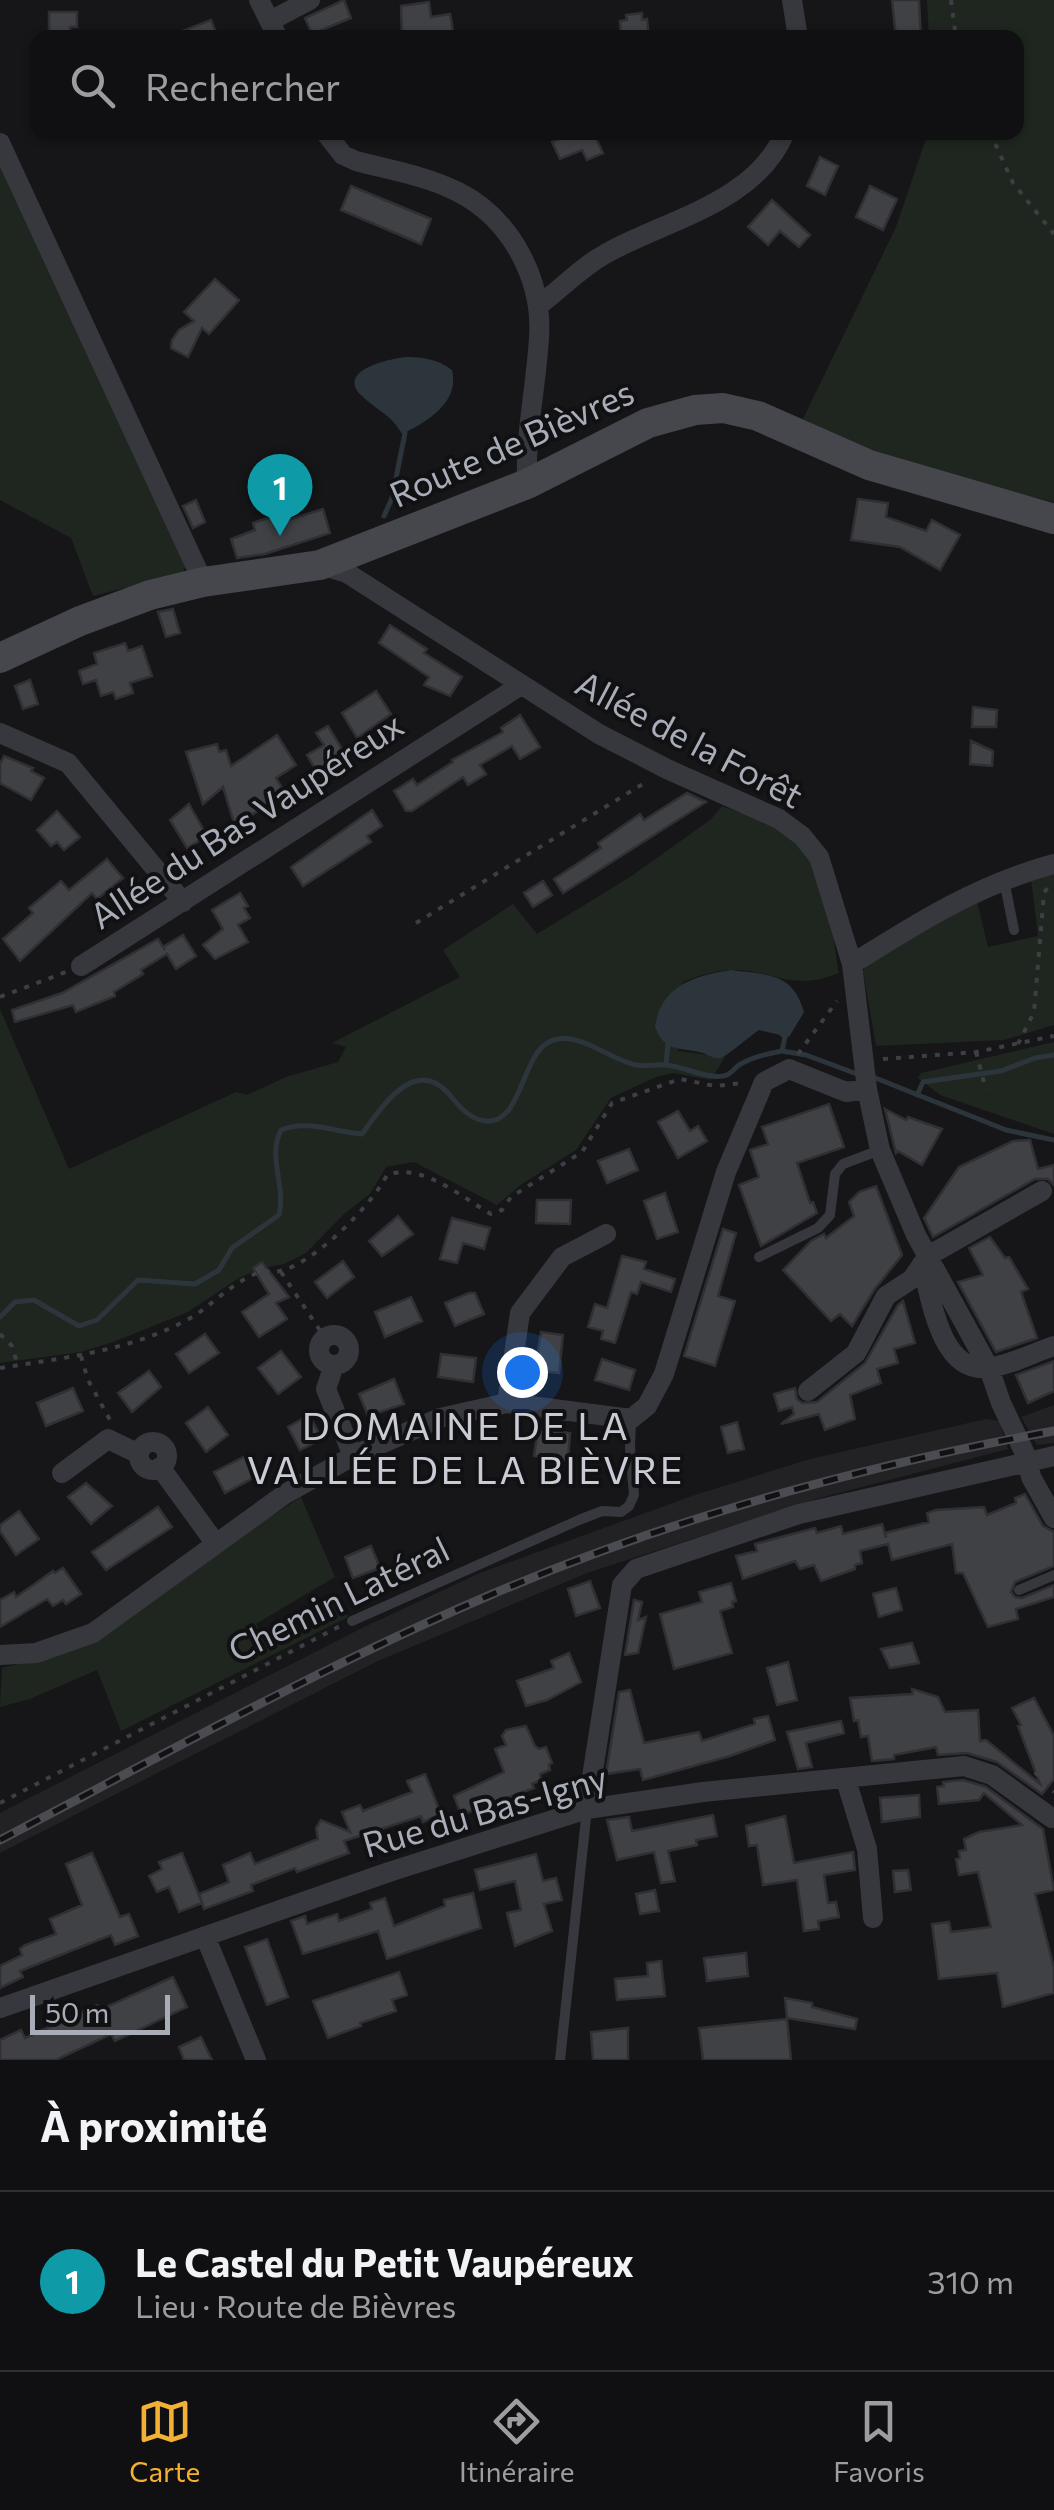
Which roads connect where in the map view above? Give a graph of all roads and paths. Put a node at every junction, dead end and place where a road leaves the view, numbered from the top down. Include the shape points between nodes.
1 (259, 0) edge
2 (310, 0) edge
3 (792, 0) edge
4 (951, 0) edge
5 (274, 29) edge
6 (797, 30) edge
7 (955, 30) edge
8 (332, 140) edge
9 (780, 140) edge
10 (994, 140) edge
11 (0, 143) edge
12 (1054, 234) edge
13 (538, 306) junction
14 (528, 484) junction
15 (1054, 519) edge
16 (320, 565) junction
17 (203, 582) junction
18 (0, 658) edge
19 (521, 684) junction
20 (0, 733) edge
21 (667, 769) junction
22 (1054, 864) edge
23 (1004, 879) junction
24 (1054, 882) edge
25 (183, 902) junction
26 (416, 923) dead end
27 (1014, 930) dead end
28 (852, 964) junction
29 (81, 966) joint
30 (856, 995) junction
31 (0, 997) edge
32 (1054, 1036) edge
33 (1018, 1044) junction
34 (976, 1052) junction
35 (795, 1059) dead end
36 (863, 1060) junction
37 (764, 1082) junction
38 (866, 1089) junction
39 (986, 1090) dead end
40 (880, 1150) junction
41 (1042, 1191) dead end
42 (606, 1234) dead end
43 (759, 1256) dead end
44 (925, 1260) junction
45 (280, 1271) junction
46 (0, 1334) edge
47 (324, 1338) joint
48 (1054, 1346) edge
49 (82, 1356) junction
50 (18, 1365) junction
51 (0, 1368) edge
52 (989, 1368) junction
53 (808, 1392) dead end
54 (508, 1403) junction
55 (631, 1418) junction
56 (108, 1439) junction
57 (353, 1456) junction
58 (1054, 1456) edge
59 (1028, 1460) junction
60 (62, 1473) dead end
61 (1054, 1518) edge
62 (216, 1544) junction
63 (1054, 1575) edge
64 (1019, 1590) dead end
65 (352, 1620) joint
66 (0, 1656) edge
67 (1036, 1772) dead end
68 (846, 1780) junction
69 (1054, 1792) edge
70 (0, 1803) edge
71 (587, 1808) junction
72 (1053, 1821) edge
73 (873, 1918) dead end
74 (205, 1936) junction
75 (0, 2008) edge
76 (256, 2060) edge
77 (560, 2060) edge

1 - 5 street
2 - 5 street
3 - 6 street
4 - 7 path
8 - 13 street via 356,161 475,202 523,258
9 - 13 street via 768,161 730,193 606,253
10 - 12 path via 1013,183
11 - 17 street
13 - 14 street
14 - 15 street, Route de Bièvres via 648,423 723,408 758,416 869,465
14 - 16 street, Route de Bièvres
16 - 17 street, Route de Bièvres
16 - 19 street, Allée de la Forêt via 346,573
17 - 18 street, Route de Bièvres via 80,621
19 - 21 street, Allée de la Forêt
19 - 25 street, Allée du Bas Vaupéreux
20 - 25 street via 68,764
21 - 26 path
21 - 28 street, Allée de la Forêt via 780,819 802,836 819,857
22 - 23 street
23 - 27 lane
23 - 28 street via 961,897
24 - 33 path via 1044,893 1034,1012
25 - 29 street, Allée du Bas Vaupéreux
28 - 30 street, Allée de la Forêt
29 - 31 path, Allée du Bas Vaupéreux
30 - 35 path via 834,1002
30 - 36 street, Allée de la Forêt
32 - 33 path
33 - 34 path
34 - 36 path
34 - 39 path
36 - 38 street, Allée de la Forêt
37 - 38 street via 789,1069 846,1092
37 - 45 path via 715,1086 680,1079 612,1103 582,1152 491,1214 422,1174 387,1175 375,1198 309,1257
37 - 55 street via 726,1172 664,1374 647,1406
38 - 40 street, Allée de la Forêt
40 - 43 lane via 843,1164 835,1174 830,1215 818,1228
40 - 44 street, Allée de la Forêt
41 - 44 street
42 - 54 street via 562,1257 520,1313
44 - 52 street, Allée de la Forêt
44 - 53 street via 886,1296 856,1353
45 - 47 path
45 - 49 path via 260,1272 189,1319
46 - 50 path
47 - 57 street via 321,1358 334,1365 326,1389
48 - 52 street
49 - 50 path
49 - 56 path via 111,1422
50 - 51 path
52 - 59 street, Allée de la Forêt
54 - 55 street
54 - 57 street via 440,1418
55 - 65 lane, Chemin Latéral via 634,1495 621,1512 578,1520
56 - 60 street
56 - 62 street via 139,1454 144,1466 160,1467
57 - 62 street
58 - 59 street
59 - 61 street, Allée de la Forêt
59 - 71 street via 800,1514 636,1569 622,1585
62 - 66 street via 93,1633 36,1654
63 - 64 lane
65 - 70 path, Chemin Latéral
67 - 69 path
68 - 71 street, Rue du Bas-Igny
68 - 72 street, Rue du Bas-Igny via 956,1766 980,1770
68 - 73 street via 867,1848
71 - 74 street, Rue du Bas-Igny
71 - 77 lane
74 - 75 street, Rue du Bas-Igny
74 - 76 street

